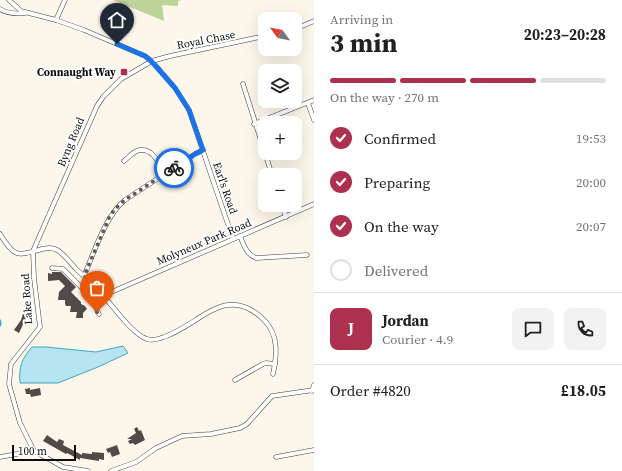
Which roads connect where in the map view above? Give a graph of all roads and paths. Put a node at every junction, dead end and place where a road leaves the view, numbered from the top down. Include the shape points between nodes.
1 (8, 0) edge
2 (65, 0) edge
3 (0, 9) edge
4 (26, 13) junction
5 (56, 20) junction
6 (314, 21) edge
7 (302, 26) edge
8 (258, 37) edge
9 (152, 62) junction
10 (243, 84) dead end
11 (314, 100) edge
12 (308, 103) junction
13 (314, 120) edge
14 (254, 124) junction
15 (203, 150) junction
16 (124, 161) dead end
17 (270, 168) edge
18 (165, 174) junction
19 (314, 204) edge
20 (284, 212) edge
21 (286, 217) junction
22 (0, 234) edge
23 (240, 236) junction
24 (233, 239) junction
25 (34, 252) junction
26 (307, 255) dead end
27 (52, 268) dead end
28 (84, 276) junction
29 (91, 284) junction
30 (85, 292) junction
31 (101, 293) junction
32 (99, 314) dead end
33 (275, 364) junction
34 (273, 374) dead end
35 (235, 380) dead end
36 (314, 385) edge
37 (313, 390) edge
38 (314, 450) edge
39 (34, 451) junction
40 (0, 457) edge
41 (276, 457) dead end
42 (88, 471) edge
43 (111, 471) edge

1 - 4 street
2 - 5 street
3 - 4 street via 9,13
4 - 5 street
5 - 9 street via 142,54
6 - 7 street
8 - 9 street, Royal Chase
9 - 15 street, Earl's Road via 175,88 189,110
9 - 25 street, Byng Road via 121,79 97,106
10 - 14 street
11 - 12 street
12 - 13 street
12 - 14 street
14 - 17 street
15 - 18 street
15 - 24 street, Earl's Road
16 - 18 street via 137,151 146,150 154,155
18 - 28 street via 115,209
19 - 21 street, Molyneux Park Road
20 - 21 street
21 - 23 street, Molyneux Park Road
22 - 25 street via 16,253
23 - 24 street, Molyneux Park Road
23 - 26 street via 245,249 256,258
24 - 31 street, Molyneux Park Road via 107,294
25 - 28 street via 47,248 55,249
25 - 39 street, Lake Road via 34,278 40,327 11,364 9,384 20,423
27 - 30 street via 63,269
28 - 29 street
29 - 30 street
29 - 31 street
30 - 32 street via 95,302
31 - 33 street via 136,332 143,338 152,340 181,329 205,313 218,308 245,306 267,322 277,350
33 - 34 street
33 - 35 street via 263,364
36 - 37 street
37 - 43 street via 276,395 266,401 247,424 240,428 182,436 156,448 136,462
38 - 41 street
39 - 40 street
39 - 42 street via 63,467

